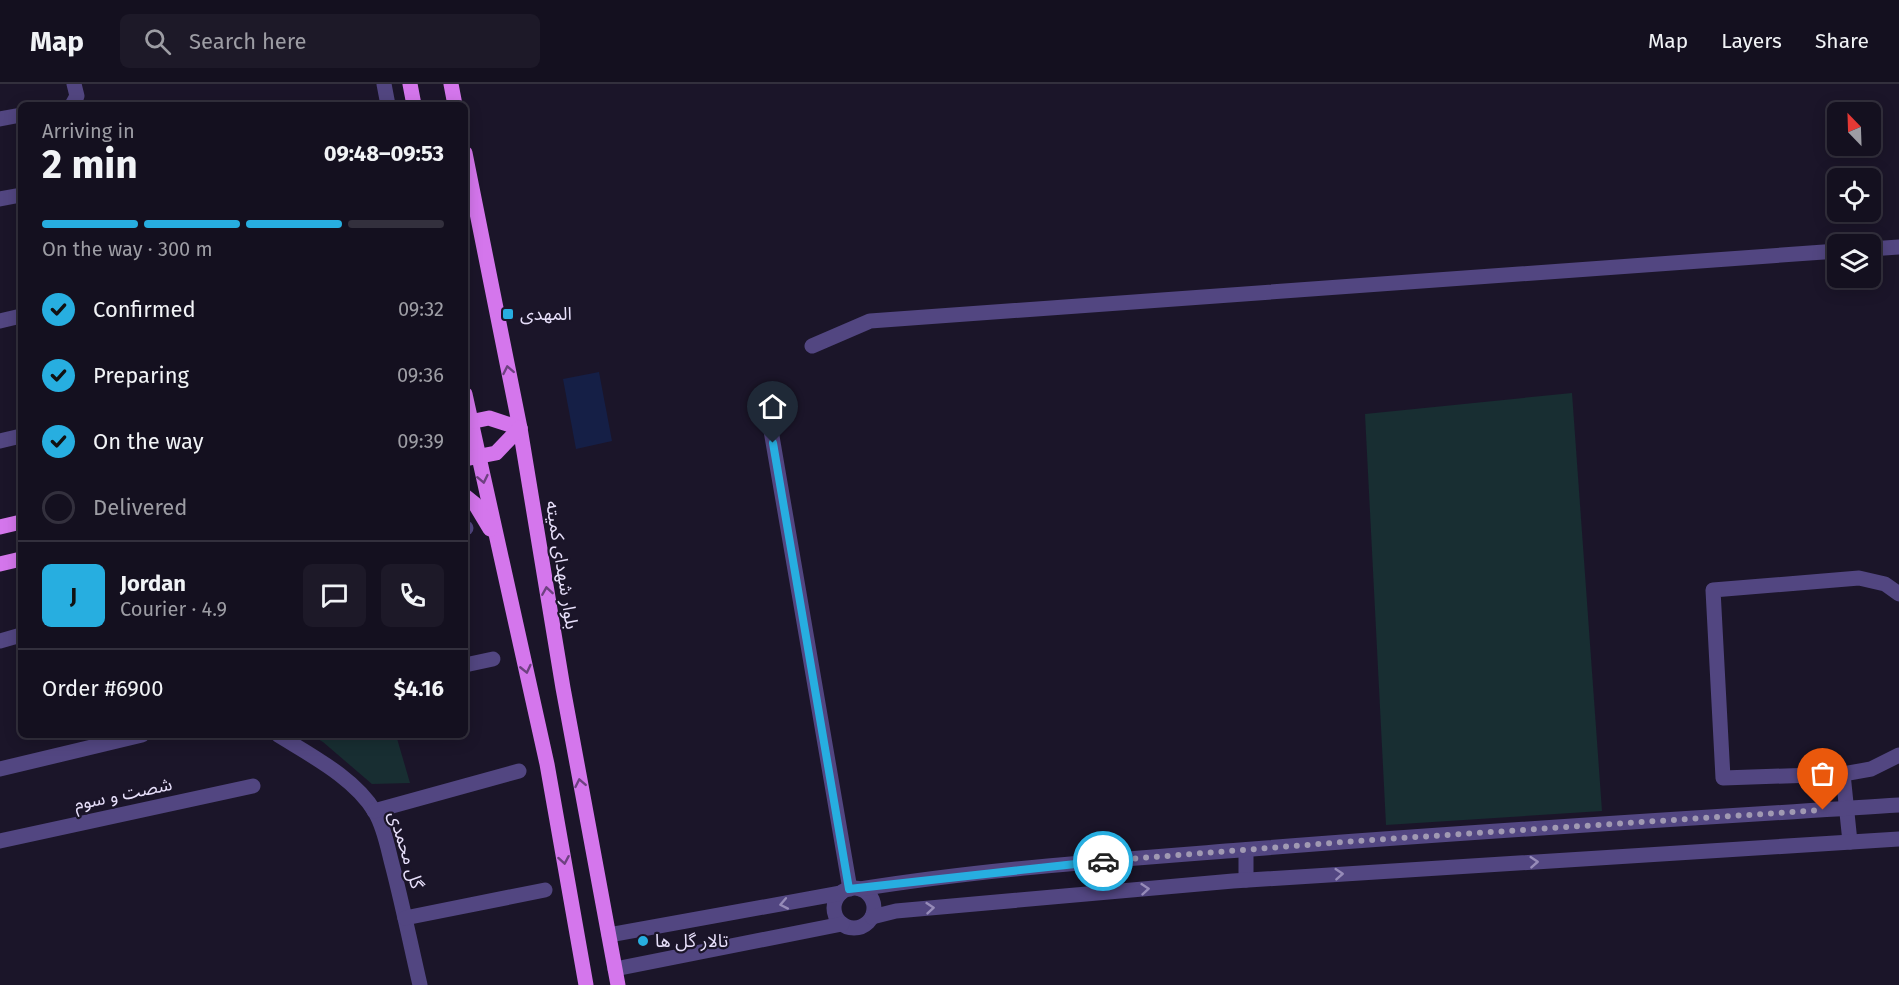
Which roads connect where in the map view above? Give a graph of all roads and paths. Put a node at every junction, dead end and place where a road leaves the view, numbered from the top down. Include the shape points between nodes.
1 (384, 84) edge
2 (410, 84) edge
3 (451, 84) edge
4 (76, 86) edge
5 (73, 102) edge
6 (79, 102) edge
7 (387, 102) edge
8 (413, 102) edge
9 (455, 102) edge
10 (18, 116) edge
11 (0, 119) edge
12 (468, 168) edge
13 (18, 196) edge
14 (0, 199) edge
15 (1899, 247) edge
16 (1881, 248) edge
17 (1827, 252) edge
18 (18, 317) edge
19 (0, 321) edge
20 (812, 346) dead end
21 (769, 419) dead end
22 (468, 422) edge
23 (520, 428) junction
24 (18, 437) edge
25 (0, 441) edge
26 (472, 458) edge
27 (468, 498) edge
28 (18, 523) edge
29 (0, 527) edge
30 (497, 541) junction
31 (18, 560) edge
32 (0, 564) edge
33 (1899, 594) edge
34 (18, 636) edge
35 (0, 641) edge
36 (493, 659) dead end
37 (468, 664) edge
38 (129, 738) edge
39 (283, 738) edge
40 (1899, 754) edge
41 (0, 769) edge
42 (519, 771) dead end
43 (1843, 774) junction
44 (253, 786) dead end
45 (1899, 805) edge
46 (1846, 808) junction
47 (374, 811) junction
48 (1899, 839) edge
49 (0, 841) edge
50 (1850, 842) junction
51 (1246, 850) junction
52 (1246, 880) junction
53 (544, 890) dead end
54 (850, 890) junction
55 (872, 917) junction
56 (405, 918) junction
57 (842, 924) junction
58 (609, 935) junction
59 (615, 969) junction
60 (420, 985) edge
61 (586, 985) edge
62 (618, 985) edge

1 - 7 street
2 - 8 main road
3 - 9 main road
4 - 5 street
4 - 6 street
10 - 11 street
23 -> 12 main road, بلوار شهدای کمیته
13 - 14 street
15 - 16 street
17 - 20 street via 870,321
18 - 19 street
21 - 54 street
22 - 23 main road via 489,418
22 - 26 main road
23 - 26 main road via 496,453
58 -> 23 main road, بلوار شهدای کمیته
24 - 25 street
26 -> 30 main road
27 - 30 main road via 476,504
28 - 29 main road
30 -> 61 main road via 547,764
31 - 32 main road
33 - 43 street via 1885,584 1859,578 1713,590 1723,778
34 - 35 street
36 - 37 street
38 - 41 street
39 - 47 street, گل محمدی via 334,770
40 - 43 street via 1871,770
42 - 47 street
43 - 46 street
44 - 49 street, شصت و سوم
45 - 46 street
46 - 50 street
46 - 51 street
47 - 56 street, گل محمدی via 383,831
48 - 50 street
52 -> 50 street
51 - 52 street
51 - 54 street via 1096,862
55 -> 52 street
53 - 56 street
54 - 55 street via 866,893 873,903
54 - 57 street via 835,903 835,915
54 -> 58 street
55 - 57 street via 862,926
56 - 60 street, گل محمدی
57 - 59 street
58 - 59 main road, بلوار شهدای کمیته
59 - 62 main road, بلوار شهدای کمیته

